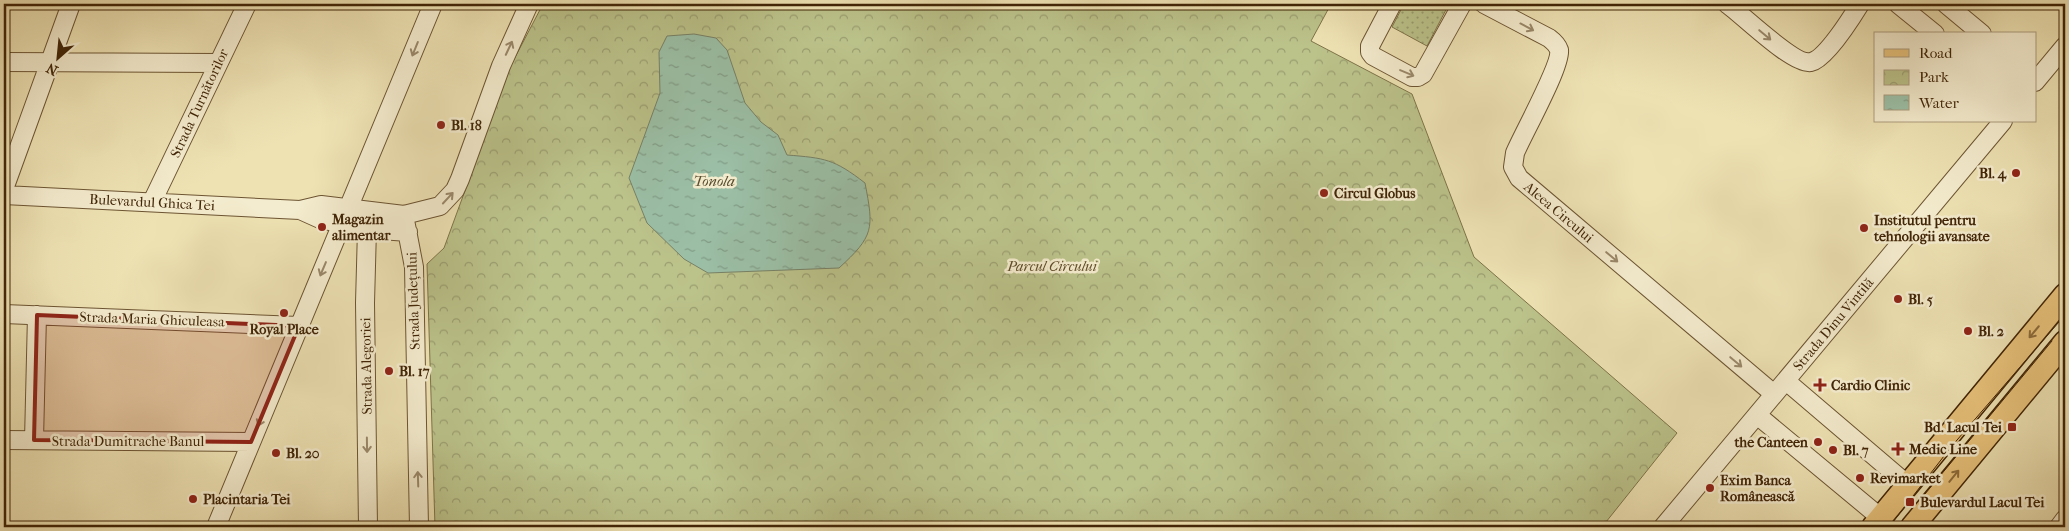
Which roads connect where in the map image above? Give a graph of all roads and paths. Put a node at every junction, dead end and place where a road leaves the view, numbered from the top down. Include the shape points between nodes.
1 (70, 4) edge
2 (247, 4) edge
3 (433, 4) edge
4 (530, 4) edge
5 (1392, 4) edge
6 (1462, 4) edge
7 (1484, 4) edge
8 (1727, 4) edge
9 (1860, 4) edge
10 (1898, 4) edge
11 (1946, 4) edge
12 (1932, 32) edge
13 (1980, 32) edge
14 (2065, 46) edge
15 (4, 62) edge
16 (48, 63) junction
17 (218, 63) junction
18 (2036, 80) edge
19 (2002, 122) edge
20 (4, 189) edge
21 (4, 195) edge
22 (152, 202) junction
23 (345, 216) junction
24 (406, 223) junction
25 (366, 229) junction
26 (2062, 307) edge
27 (4, 314) edge
28 (37, 315) junction
29 (299, 326) junction
30 (2065, 342) edge
31 (1780, 388) junction
32 (1757, 415) junction
33 (4, 440) edge
34 (34, 440) junction
35 (251, 442) junction
36 (1908, 485) junction
37 (2065, 519) edge
38 (1877, 522) edge
39 (216, 527) edge
40 (368, 527) edge
41 (419, 527) edge
42 (1664, 527) edge
43 (1912, 527) edge
44 (2058, 527) edge

1 - 16 street
2 - 17 street, Strada Turnătorilor
3 -> 23 street
24 -> 4 street via 440,206 455,190 501,66
5 -> 6 street via 1370,52 1412,77 1423,74
7 -> 31 street, Aleea Circului via 1548,38 1556,43 1559,50 1556,66 1515,153 1513,167 1519,178
8 -> 9 street via 1789,54 1801,61 1812,62 1831,44
10 - 12 street
11 - 13 street
14 - 18 street
15 - 16 street
16 - 17 street
16 - 20 street
17 - 22 street, Strada Turnătorilor
19 - 31 street, Strada Dinu Vintilă
21 - 22 street, Bulevardul Ghica Tei
22 - 23 street, Bulevardul Ghica Tei via 300,210 321,204
23 - 24 street
23 - 25 street
23 -> 29 street
24 - 25 street
41 -> 24 street, Strada Județului via 414,267
25 -> 40 street, Strada Alegoriei
26 -> 36 main road
27 - 28 street, Strada Maria Ghiculeasa
28 - 29 street, Strada Maria Ghiculeasa
28 - 34 street
29 -> 35 street
43 -> 30 main road
31 - 32 street, Strada Dinu Vintilă
31 - 36 street
32 - 38 street
32 - 42 street, Strada Dinu Vintilă
33 - 34 street, Strada Dumitrache Banul
34 - 35 street, Strada Dumitrache Banul
35 - 39 street
36 - 38 main road
37 - 44 street

